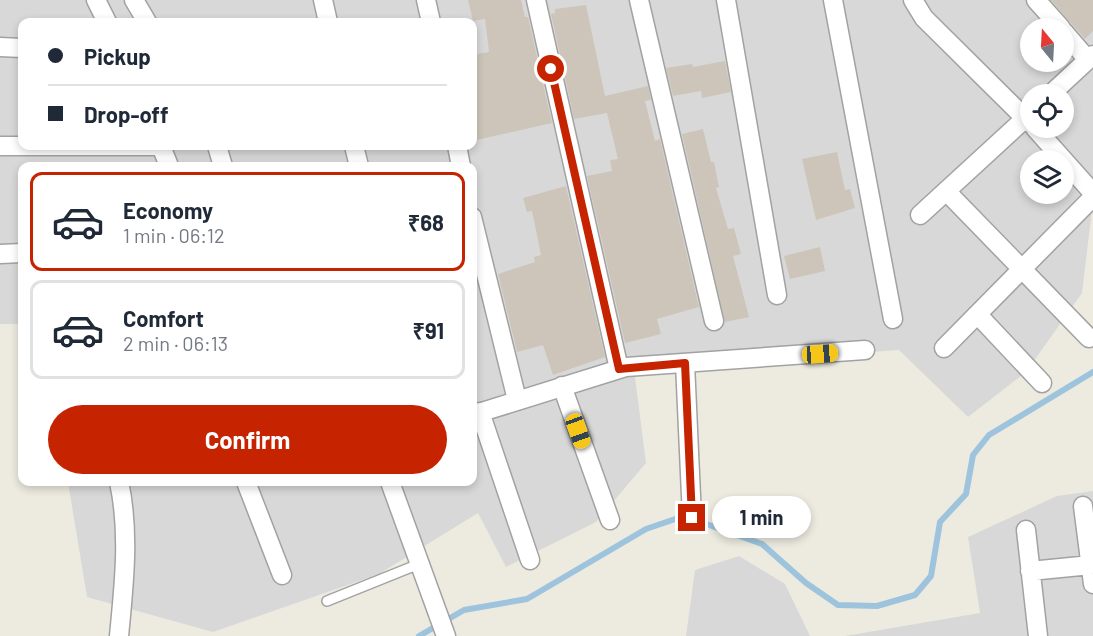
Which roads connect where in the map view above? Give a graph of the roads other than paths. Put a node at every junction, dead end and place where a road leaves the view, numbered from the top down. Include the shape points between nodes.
1 (96, 0) edge
2 (134, 0) edge
3 (323, 0) edge
4 (426, 0) edge
5 (536, 0) edge
6 (639, 0) edge
7 (726, 0) edge
8 (833, 0) edge
9 (913, 0) edge
10 (1036, 0) edge
11 (105, 18) edge
12 (145, 18) edge
13 (327, 18) edge
14 (430, 18) edge
15 (1052, 18) edge
16 (1074, 42) edge
17 (0, 47) edge
18 (18, 48) edge
19 (1090, 58) edge
20 (1062, 84) edge
21 (1020, 110) edge
22 (1020, 128) edge
23 (1046, 138) edge
24 (0, 146) edge
25 (18, 146) edge
26 (946, 191) junction
27 (1093, 193) edge
28 (1093, 198) edge
29 (920, 215) dead end
30 (477, 237) edge
31 (18, 253) edge
32 (0, 254) edge
33 (1022, 269) junction
34 (777, 295) dead end
35 (978, 315) junction
36 (893, 319) dead end
37 (714, 321) dead end
38 (1089, 338) dead end
39 (944, 348) dead end
40 (865, 350) dead end
41 (685, 363) junction
42 (619, 369) junction
43 (1042, 383) dead end
44 (562, 386) junction
45 (517, 400) junction
46 (477, 414) edge
47 (477, 417) edge
48 (120, 486) edge
49 (248, 486) edge
50 (391, 486) edge
51 (1083, 506) dead end
52 (692, 518) dead end
53 (610, 520) dead end
54 (1026, 530) dead end
55 (530, 560) dead end
56 (419, 564) junction
57 (1091, 565) junction
58 (1030, 571) junction
59 (282, 575) dead end
60 (1093, 584) edge
61 (327, 601) dead end
62 (1035, 635) edge
63 (119, 636) edge
64 (446, 636) edge

1 - 11 street
2 - 12 street
3 - 13 street
4 - 14 street
5 - 42 street
6 - 37 street
7 - 34 street
8 - 36 street
9 - 21 street via 924,18
10 - 15 street
16 - 19 street
17 - 18 street
19 - 20 street
22 - 26 street
23 - 27 street
24 - 25 street
26 - 29 street
26 - 33 street
28 - 33 street
30 - 45 street
31 - 32 street
33 - 35 street
33 - 38 street
35 - 39 street
35 - 43 street
40 - 41 street
41 - 42 street
41 - 52 street
42 - 44 street
44 - 45 street
44 - 53 street
45 - 46 street
47 - 55 street
48 - 63 street via 125,511
49 - 59 street
50 - 56 street
51 - 57 street
54 - 58 street
56 - 61 lane
56 - 64 street
57 - 58 street
57 - 60 street
58 - 62 street

